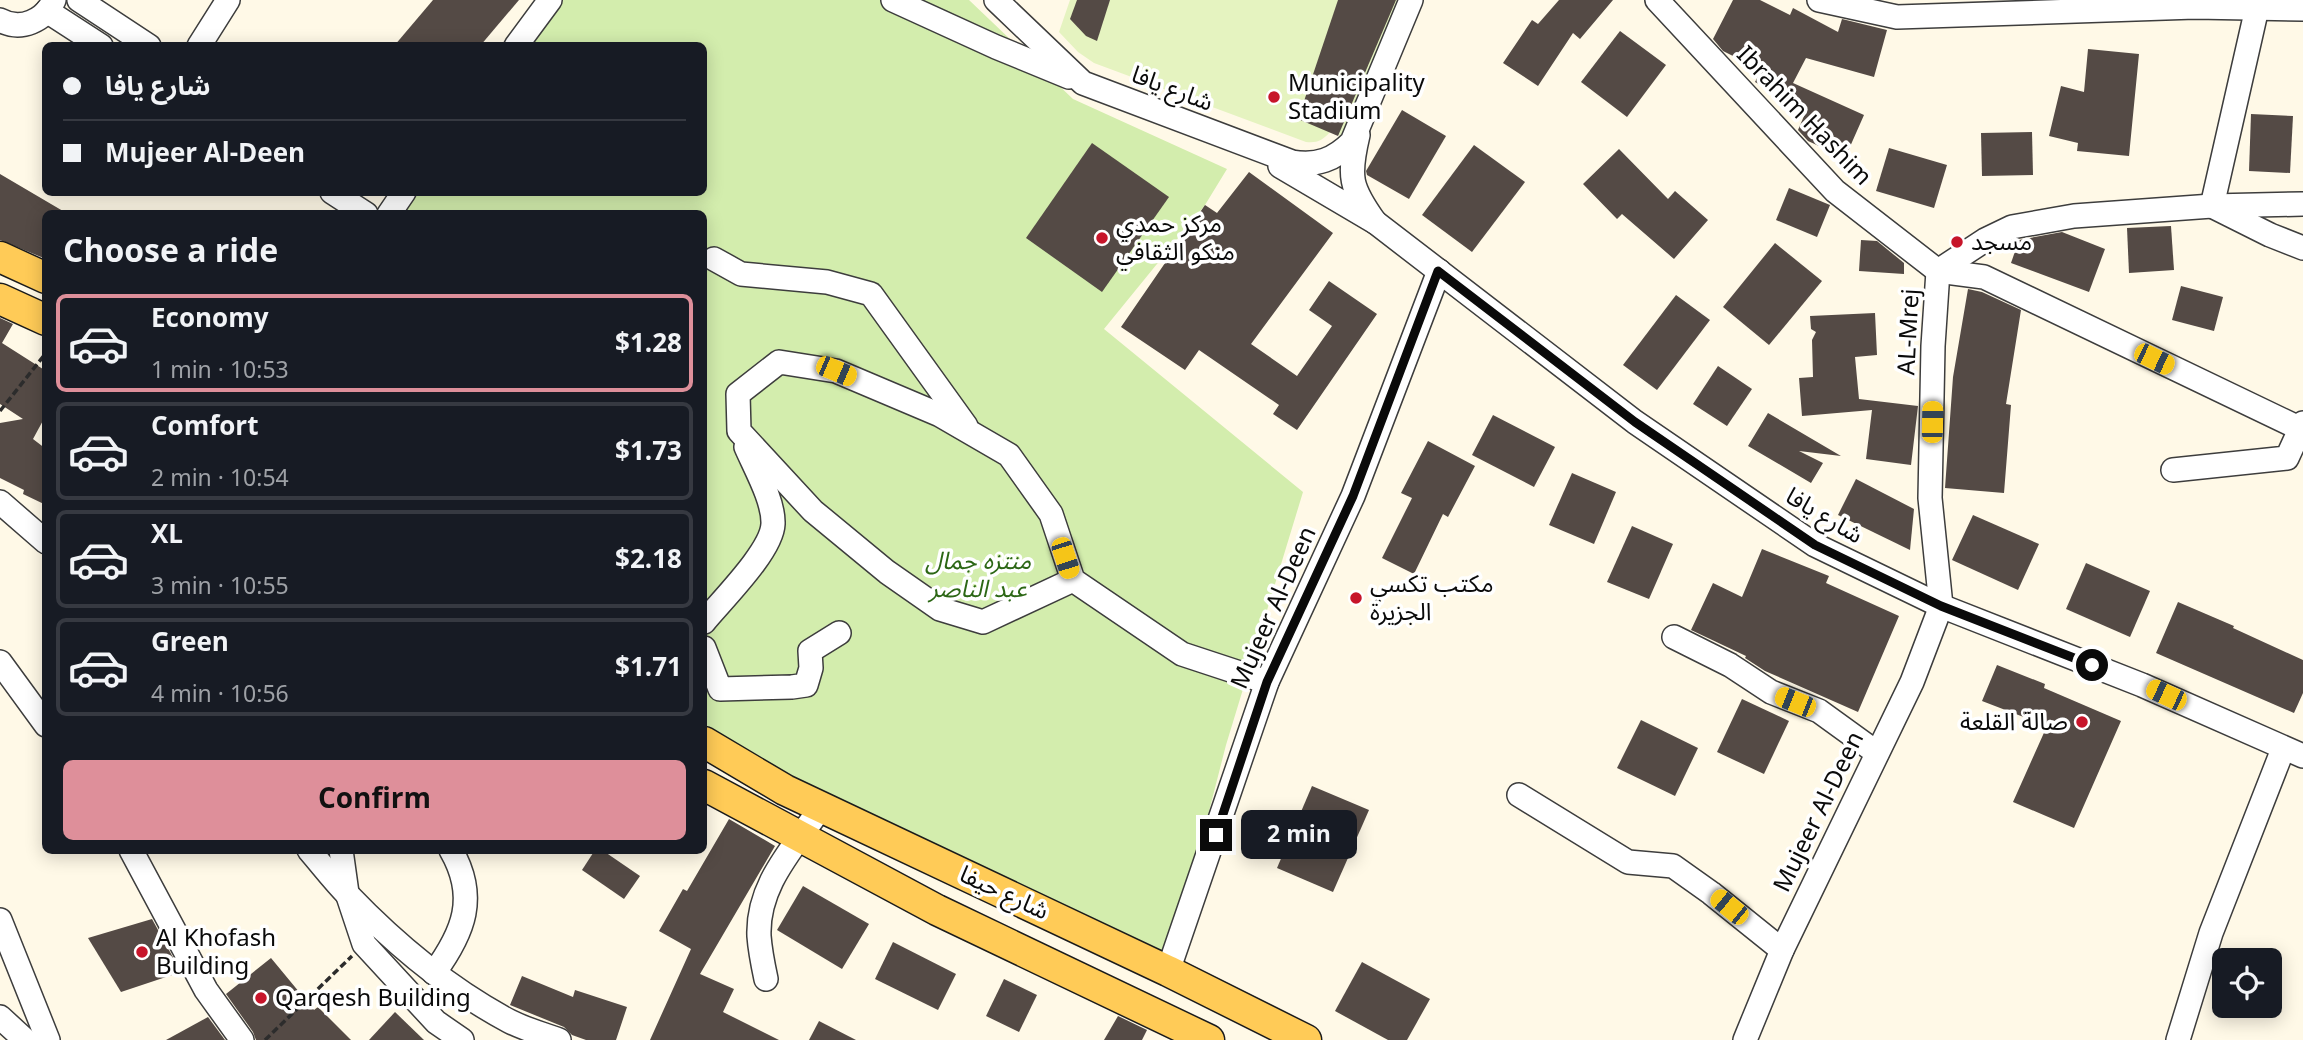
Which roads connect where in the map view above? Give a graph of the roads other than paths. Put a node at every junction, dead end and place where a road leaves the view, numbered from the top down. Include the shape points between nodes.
1 (79, 0) edge
2 (228, 0) edge
3 (550, 0) edge
4 (892, 0) edge
5 (996, 0) edge
6 (1412, 0) edge
7 (1657, 0) edge
8 (1819, 0) edge
9 (2195, 4) edge
10 (51, 6) edge
11 (2257, 8) junction
12 (2303, 9) edge
13 (0, 20) edge
14 (96, 42) edge
15 (143, 42) edge
16 (202, 42) edge
17 (519, 42) edge
18 (1083, 83) junction
19 (1356, 134) junction
20 (1245, 144) junction
21 (338, 196) edge
22 (2303, 204) edge
23 (2212, 206) junction
24 (360, 210) edge
25 (1375, 222) junction
26 (2303, 248) edge
27 (0, 257) edge
28 (714, 259) dead end
29 (1438, 271) junction
30 (1938, 271) junction
31 (42, 276) edge
32 (0, 299) edge
33 (42, 318) edge
34 (2302, 427) edge
35 (739, 431) junction
36 (972, 434) junction
37 (2173, 470) dead end
38 (0, 502) edge
39 (42, 539) edge
40 (1073, 580) junction
41 (1941, 606) junction
42 (707, 618) edge
43 (839, 633) dead end
44 (1674, 637) dead end
45 (707, 656) edge
46 (0, 662) edge
47 (1267, 682) junction
48 (42, 720) edge
49 (707, 744) edge
50 (2293, 752) edge
51 (1877, 753) junction
52 (707, 787) edge
53 (1519, 795) dead end
54 (821, 807) junction
55 (801, 837) junction
56 (133, 854) edge
57 (321, 854) edge
58 (342, 854) edge
59 (453, 854) edge
60 (347, 893) junction
61 (0, 920) edge
62 (1782, 950) junction
63 (1168, 971) junction
64 (434, 972) junction
65 (766, 979) dead end
66 (0, 1017) edge
67 (25, 1040) edge
68 (48, 1040) edge
69 (242, 1040) edge
70 (462, 1040) edge
71 (559, 1040) edge
72 (1209, 1040) edge
73 (1306, 1040) edge
74 (1745, 1040) edge
75 (2178, 1040) edge

1 - 15 street
2 - 16 street
3 - 17 street
4 - 18 street
5 - 18 street, شارع يافا
6 - 19 street
7 - 30 street, Ibrahim Hashim via 1835,191
8 - 9 street via 1897,17
9 - 11 street
10 - 13 street via 30,23
10 - 14 street
11 - 12 street
11 - 23 street
18 - 20 street, شارع يافا
19 - 20 street, شارع يافا via 1340,154 1308,165
19 - 25 street via 1353,183
20 - 25 street
21 - 24 street
22 - 23 street, AL-Mrej
23 - 26 street
23 - 30 street, AL-Mrej via 2074,216 2012,226
25 - 29 street, شارع يافا
27 - 31 main road
28 - 36 street via 741,274 827,282 871,294
29 - 41 street, شارع يافا via 1635,422 1815,545
29 - 47 street, Mujeer Al-Deen via 1353,496
30 - 34 street via 1984,277
30 - 41 street, AL-Mrej via 1930,498
32 - 33 main road
34 - 37 street via 2287,458
35 - 36 street via 737,394 779,362 836,371 940,415
35 - 40 street via 813,510 940,610 983,622
35 - 42 street via 767,497 773,525 760,555
36 - 40 street via 1009,455 1051,514
38 - 39 street
40 - 47 street via 1182,654
41 - 50 street, شارع يافا via 2143,684
41 - 51 street, Mujeer Al-Deen
43 - 45 street via 810,651 806,685 720,689
44 - 51 street via 1771,692 1819,711
46 - 48 street
47 - 63 street, Mujeer Al-Deen
49 - 54 main road, شارع حيفا
50 - 75 street via 2211,933
51 - 62 street, Mujeer Al-Deen
52 - 55 main road, شارع حيفا
53 - 62 street via 1628,862 1673,866
54 - 55 street
54 - 63 main road, شارع حيفا
55 - 65 street via 772,875 763,897 759,935
55 - 72 main road, شارع حيفا via 937,910
56 - 69 street via 206,990
57 - 60 street
58 - 60 street
59 - 64 street via 465,881 464,915 451,950
60 - 64 street
60 - 70 street via 364,944 436,1022
61 - 68 street
62 - 74 street, Mujeer Al-Deen
63 - 73 main road, شارع حيفا
64 - 71 street via 512,1023
66 - 67 street

